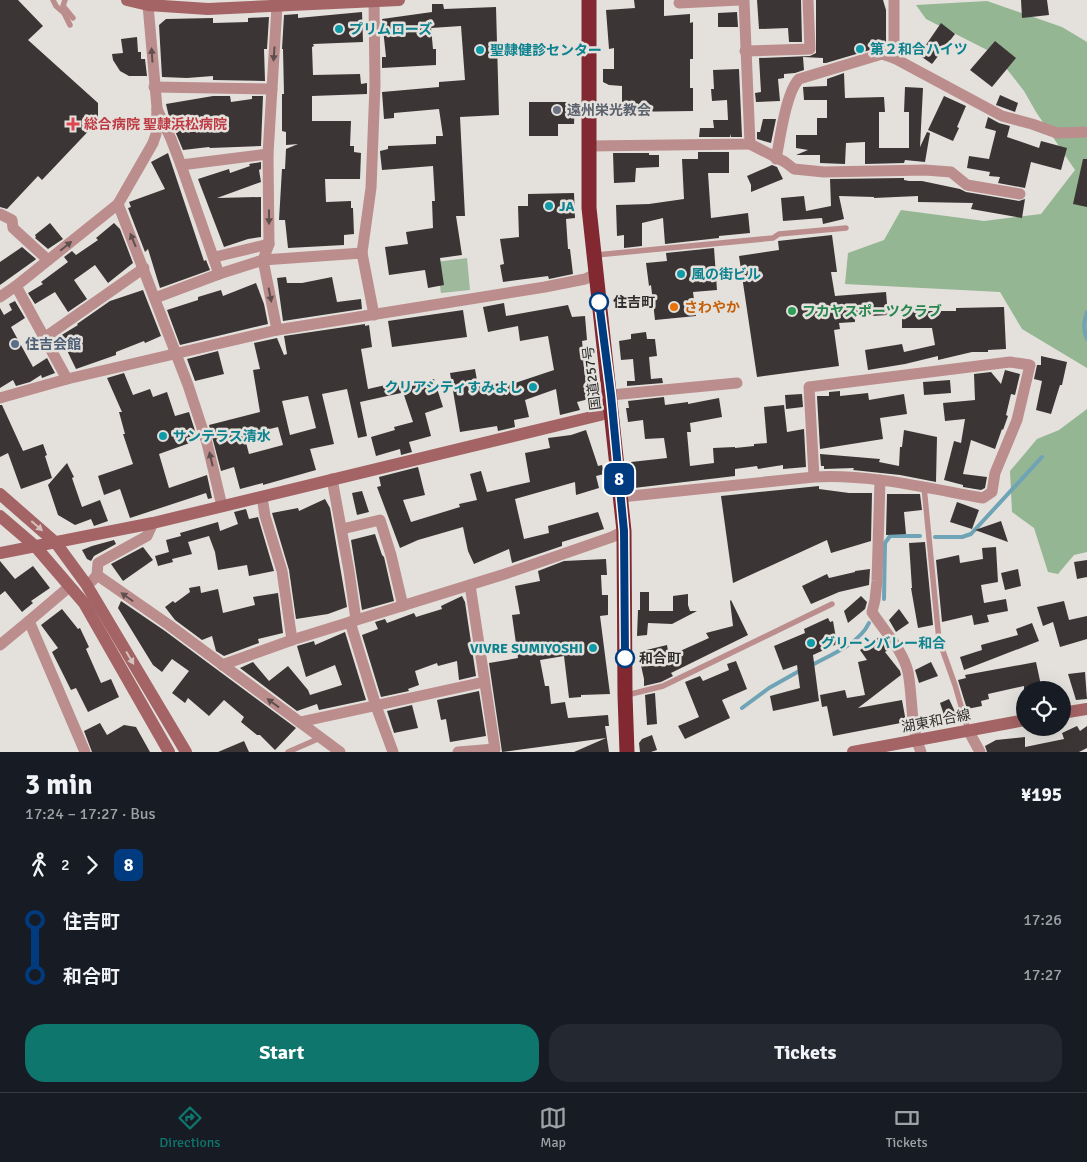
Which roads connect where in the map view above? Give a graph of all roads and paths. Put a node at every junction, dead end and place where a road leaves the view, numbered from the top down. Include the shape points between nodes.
1 (53, 0) edge
2 (65, 0) edge
3 (127, 0) edge
4 (400, 0) edge
5 (589, 0) edge
6 (740, 0) edge
7 (744, 0) edge
8 (808, 0) edge
9 (894, 0) edge
10 (374, 1) edge
11 (679, 3) dead end
12 (148, 5) junction
13 (276, 6) junction
14 (73, 18) dead end
15 (70, 25) dead end
16 (745, 51) junction
17 (894, 58) junction
18 (154, 87) junction
19 (272, 88) junction
20 (157, 108) junction
21 (1087, 132) edge
22 (171, 139) junction
23 (153, 143) junction
24 (750, 144) junction
25 (589, 146) junction
26 (268, 154) junction
27 (776, 158) junction
28 (181, 164) junction
29 (1020, 194) dead end
30 (118, 204) junction
31 (0, 214) edge
32 (846, 228) dead end
33 (269, 244) junction
34 (362, 253) junction
35 (594, 255) junction
36 (214, 257) junction
37 (48, 260) junction
38 (264, 260) junction
39 (144, 268) junction
40 (219, 274) junction
41 (596, 274) junction
42 (16, 286) junction
43 (0, 297) edge
44 (155, 298) junction
45 (374, 314) junction
46 (277, 330) junction
47 (44, 338) junction
48 (174, 353) junction
49 (68, 379) junction
50 (737, 383) dead end
51 (0, 398) edge
52 (611, 402) junction
53 (814, 477) junction
54 (332, 479) junction
55 (880, 480) junction
56 (924, 487) junction
57 (0, 494) edge
58 (262, 497) junction
59 (621, 497) junction
60 (222, 506) junction
61 (0, 516) edge
62 (154, 523) junction
63 (342, 529) junction
64 (624, 531) junction
65 (56, 543) junction
66 (35, 546) junction
67 (0, 553) edge
68 (97, 575) junction
69 (86, 584) junction
70 (470, 585) junction
71 (69, 587) junction
72 (832, 604) dead end
73 (403, 606) junction
74 (29, 621) junction
75 (353, 621) junction
76 (292, 640) junction
77 (0, 645) edge
78 (222, 665) junction
79 (484, 682) junction
80 (625, 695) junction
81 (376, 706) junction
82 (1087, 709) edge
83 (1071, 712) edge
84 (300, 722) junction
85 (1016, 722) edge
86 (968, 730) junction
87 (320, 738) junction
88 (918, 746) edge
89 (85, 752) edge
90 (169, 752) edge
91 (186, 752) edge
92 (288, 752) edge
93 (340, 752) edge
94 (393, 752) edge
95 (458, 752) edge
96 (627, 752) edge
97 (853, 752) edge
98 (980, 752) edge

1 - 15 lane
2 - 14 lane via 64,6
3 - 12 street
4 - 10 street
5 - 25 highway, 国道257号
6 - 11 street
7 - 16 street
8 - 16 street via 810,48
9 - 17 street
10 - 13 street
10 - 34 street via 371,188
12 - 13 street via 208,9
18 -> 12 street
13 -> 19 street
16 - 24 street
17 - 21 street via 1002,116 1057,133
17 - 27 street via 882,54 799,79 789,98
18 - 19 street
18 - 20 street
19 - 26 street
20 - 22 street
20 - 23 street
22 - 23 street
22 - 28 street
23 - 30 street
24 - 25 street
24 - 27 street
25 - 35 highway, 国道257号 via 589,208
26 - 28 street
26 -> 33 street
27 - 29 street via 794,169 824,172 951,172 967,185
28 - 36 street
37 -> 30 street
39 -> 30 street
31 - 37 street via 12,220 12,228
32 - 35 lane
33 - 36 street
33 - 38 street
34 - 38 street
34 - 45 street
35 - 41 highway, 国道257号
36 - 40 street
37 - 42 street
38 - 40 street
38 -> 46 street
39 - 44 street
39 - 47 street
40 - 44 street
41 - 45 street via 561,284
41 - 52 highway, 国道257号
42 - 43 street
42 - 47 street
44 - 48 street
45 - 46 street
46 - 48 street
47 - 49 street
48 - 49 street
60 -> 48 street via 207,443
49 - 51 street
50 - 52 street
52 - 54 street via 600,416
52 - 59 highway, 国道257号
53 - 55 street
53 - 56 street via 809,387 1010,362 1030,365 1017,420 995,473 992,492 983,498
53 - 59 street
54 - 58 street
54 - 63 street
55 - 56 street
55 - 88 street via 878,581 872,612 903,656
56 - 86 lane via 939,640
57 -> 65 street
58 - 60 street
58 - 76 street via 282,571
59 - 64 highway, 国道257号
60 - 62 street
61 - 66 street
62 - 65 street
62 - 68 street via 147,536 98,563
63 - 73 street via 380,520
63 - 75 street
64 - 70 street
64 - 80 highway, 国道257号
65 - 66 street
65 - 69 street
66 - 67 street
66 - 71 street
68 - 69 street
78 -> 68 street
69 -> 91 street
70 - 73 street
70 - 79 street
71 - 74 street
71 - 90 street via 84,603
72 - 80 lane via 663,686
73 - 75 street
74 - 77 street
74 - 89 street
75 - 76 street
75 - 81 street
76 - 78 street
84 -> 78 street
79 - 81 street
79 - 95 street via 495,749
80 - 96 highway, 国道257号
81 - 84 street
81 - 94 street
82 - 83 street
84 - 87 street
85 - 86 street, 湖東和合線
86 - 88 street, 湖東和合線
86 - 98 street
87 - 92 lane
87 - 93 street
88 - 97 street, 湖東和合線

